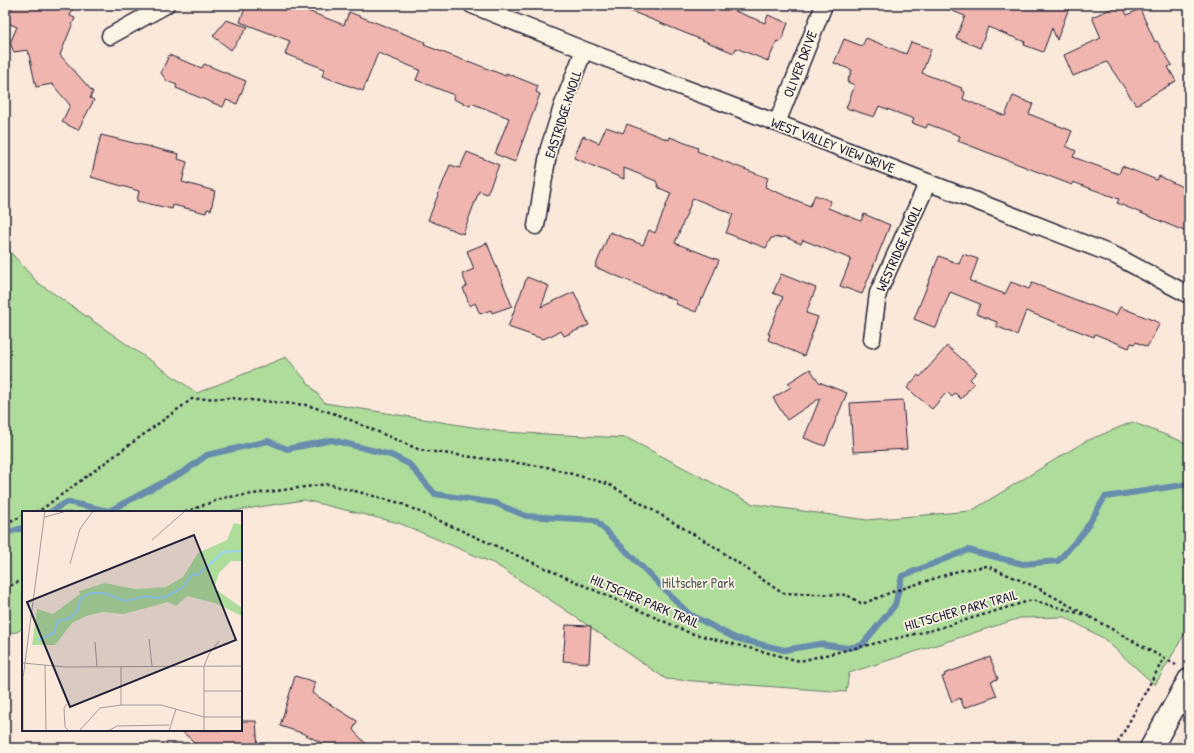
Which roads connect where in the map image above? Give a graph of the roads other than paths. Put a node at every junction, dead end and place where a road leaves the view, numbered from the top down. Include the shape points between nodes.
1 (166, 5) edge
2 (472, 5) edge
3 (824, 5) edge
4 (110, 36) dead end
5 (584, 50) junction
6 (777, 123) junction
7 (928, 182) junction
8 (536, 226) dead end
9 (1189, 295) edge
10 (872, 339) dead end
11 (1186, 675) edge
12 (1151, 748) edge

1 - 4 street
2 - 5 street, WEST VALLEY VIEW DRIVE
3 - 6 street, OLIVER DRIVE
5 - 6 street, WEST VALLEY VIEW DRIVE
5 - 8 street, EASTRIDGE KNOLL via 549,148
6 - 7 street, WEST VALLEY VIEW DRIVE
7 - 9 street, WEST VALLEY VIEW DRIVE via 1116,256
7 - 10 street, WESTRIDGE KNOLL via 878,292
11 - 12 main road

